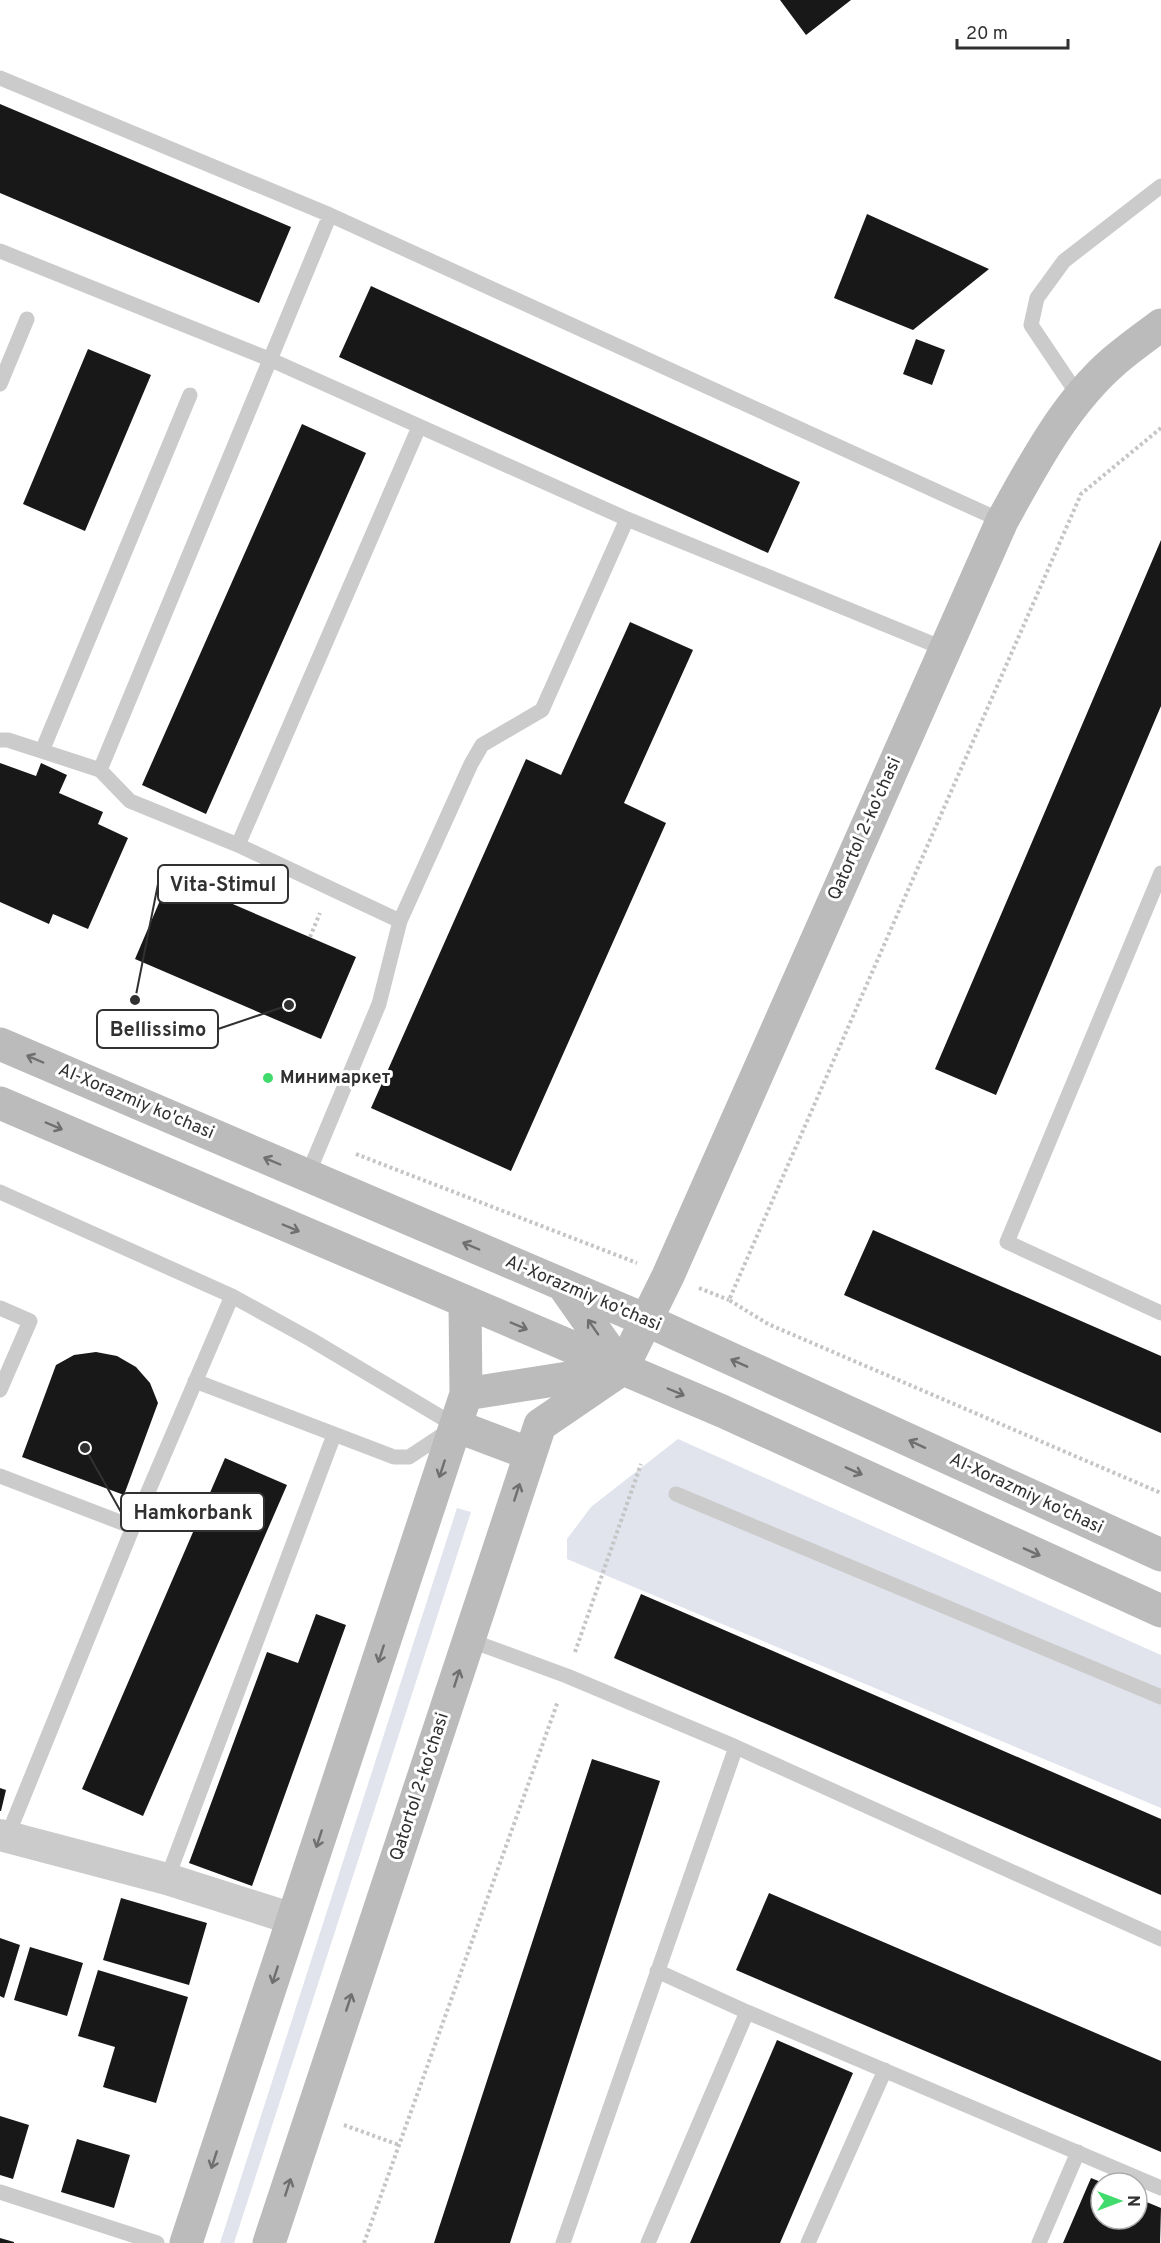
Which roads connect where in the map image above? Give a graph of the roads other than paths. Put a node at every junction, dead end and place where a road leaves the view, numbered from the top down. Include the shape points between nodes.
1 (0, 78) edge
2 (1161, 186) edge
3 (330, 215) junction
4 (0, 251) edge
5 (27, 319) dead end
6 (1161, 325) edge
7 (269, 359) junction
8 (0, 384) edge
9 (190, 395) dead end
10 (1080, 398) junction
11 (420, 427) junction
12 (627, 519) junction
13 (1002, 521) junction
14 (945, 649) junction
15 (0, 740) edge
16 (42, 751) junction
17 (100, 770) junction
18 (238, 845) junction
19 (1161, 873) edge
20 (400, 921) junction
21 (0, 1044) edge
22 (0, 1103) edge
23 (310, 1177) junction
24 (0, 1192) edge
25 (563, 1285) junction
26 (232, 1296) junction
27 (465, 1303) junction
28 (0, 1308) edge
29 (1161, 1313) edge
30 (648, 1322) junction
31 (622, 1369) junction
32 (195, 1381) junction
33 (0, 1390) edge
34 (466, 1394) junction
35 (456, 1426) junction
36 (334, 1436) junction
37 (530, 1454) junction
38 (0, 1476) edge
39 (676, 1494) dead end
40 (133, 1527) junction
41 (1161, 1555) edge
42 (1161, 1611) edge
43 (469, 1641) junction
44 (1161, 1697) edge
45 (736, 1746) junction
46 (4, 1836) edge
47 (167, 1879) junction
48 (293, 1919) junction
49 (1161, 1939) edge
50 (657, 1971) junction
51 (747, 2012) junction
52 (885, 2070) junction
53 (1078, 2152) junction
54 (1161, 2188) edge
55 (0, 2192) edge
56 (157, 2243) edge
57 (186, 2243) edge
58 (269, 2243) edge
59 (563, 2243) edge
60 (648, 2243) edge
61 (808, 2243) edge
62 (1039, 2243) edge

1 - 3 lane
2 - 10 lane via 1064,261 1037,298 1031,326
3 - 7 lane
3 - 13 lane
4 - 7 lane
5 - 8 lane
6 - 10 main road, Qatortol 2-ko'chasi via 1113,362
7 - 11 lane
7 - 17 lane
9 - 16 lane
10 - 13 main road, Qatortol 2-ko'chasi via 1049,438
11 - 12 lane
11 - 18 lane
12 - 14 lane
12 - 20 lane via 542,710 482,745
13 - 14 main road, Qatortol 2-ko'chasi
14 - 30 main road, Qatortol 2-ko'chasi
15 - 16 lane
16 - 17 lane
17 - 18 lane via 130,801
18 - 20 lane
19 - 29 lane via 1007,1242
20 - 23 lane via 379,1004
23 -> 21 main road, Al-Xorazmiy ko'chasi
22 -> 27 main road
25 -> 23 main road, Al-Xorazmiy ko'chasi
24 - 26 lane
25 - 30 main road, Al-Xorazmiy ko'chasi
31 -> 25 main road
26 - 32 lane
26 - 35 lane
27 -> 31 main road
27 - 34 main road
28 - 33 lane via 30,1321
30 - 31 main road, Qatortol 2-ko'chasi
41 -> 30 main road, Al-Xorazmiy ko'chasi
31 - 34 main road
31 - 37 main road, Qatortol 2-ko'chasi via 540,1425
31 -> 42 main road
32 - 36 lane
32 - 40 lane
34 - 35 main road
35 - 36 lane via 409,1457 394,1457
35 - 37 main road
35 -> 48 main road
36 - 47 lane
43 -> 37 main road, Qatortol 2-ko'chasi
38 - 40 lane
39 - 44 lane
40 - 46 lane
43 - 45 lane via 567,1676
58 -> 43 main road, Qatortol 2-ko'chasi
45 - 49 lane
45 - 50 lane
46 - 47 street
47 - 48 street
48 -> 57 main road
50 - 51 lane
50 - 59 lane
51 - 52 lane
51 - 60 lane
52 - 53 lane
52 - 61 lane
53 - 54 lane
53 - 62 lane
55 - 56 lane

